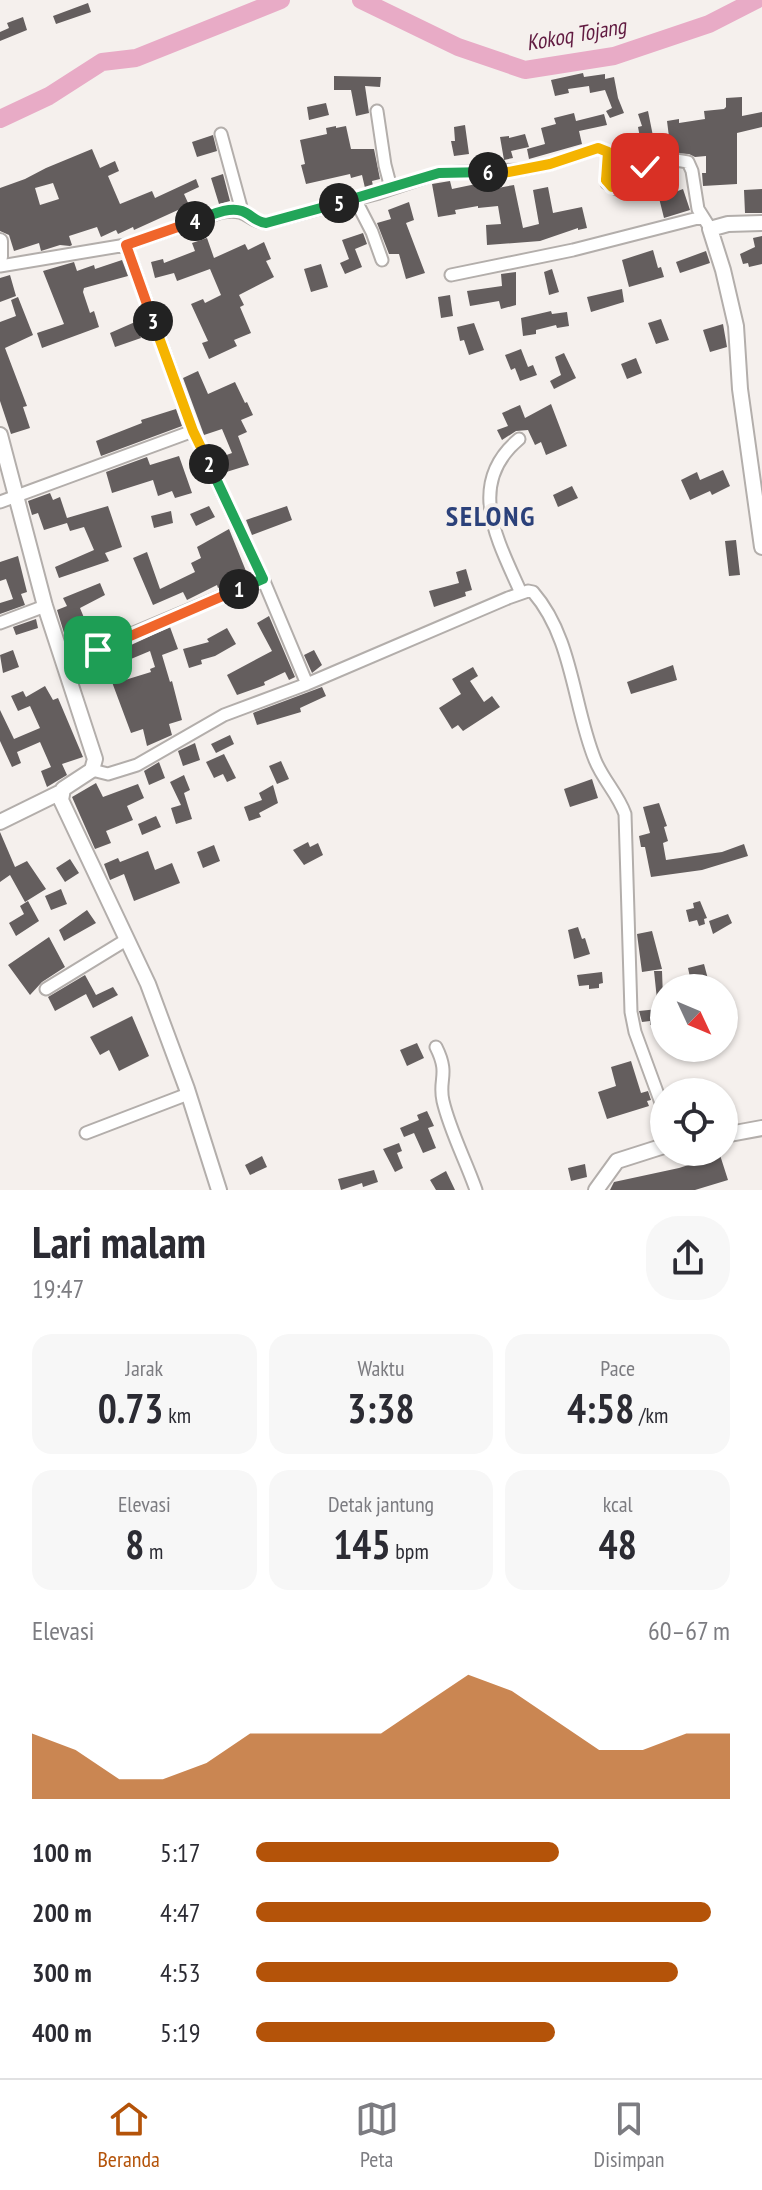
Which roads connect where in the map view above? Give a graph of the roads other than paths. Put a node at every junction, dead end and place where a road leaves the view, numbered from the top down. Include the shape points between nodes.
1 (377, 111) dead end
2 (221, 134) dead end
3 (391, 188) junction
4 (355, 199) junction
5 (242, 211) junction
6 (706, 222) junction
7 (762, 223) edge
8 (0, 241) edge
9 (126, 245) junction
10 (0, 257) edge
11 (382, 260) dead end
12 (0, 266) edge
13 (451, 275) dead end
14 (193, 431) junction
15 (0, 438) edge
16 (519, 439) dead end
17 (757, 483) edge
18 (16, 495) junction
19 (0, 502) edge
20 (762, 547) edge
21 (263, 579) junction
22 (521, 593) junction
23 (45, 606) junction
24 (0, 623) edge
25 (65, 670) junction
26 (307, 684) junction
27 (92, 770) junction
28 (61, 792) junction
29 (0, 822) edge
30 (126, 940) junction
31 (46, 989) dead end
32 (436, 1047) dead end
33 (652, 1078) edge
34 (188, 1094) junction
35 (762, 1128) edge
36 (738, 1132) edge
37 (86, 1133) dead end
38 (650, 1150) edge
39 (219, 1190) edge
40 (476, 1190) edge
41 (596, 1190) edge

1 - 3 street
2 - 5 street
3 - 4 street
3 - 6 street via 449,171 520,170 598,148 608,152 607,183 617,189 638,169 688,162
4 - 5 street via 266,223
4 - 11 street
5 - 9 street via 222,212
6 - 7 street
6 - 13 street
6 - 17 street via 736,326
8 - 10 street
9 - 12 street
9 - 14 street
14 - 18 street
14 - 21 street
15 - 18 street
16 - 22 street via 497,463 489,488 501,549
17 - 20 street
18 - 19 street
18 - 23 street
21 - 25 street via 110,643
21 - 26 street
22 - 26 street
22 - 33 street via 533,592 554,625 595,760 625,814 631,1012
23 - 24 street
23 - 25 street
25 - 27 street via 95,759
26 - 27 street via 209,722 137,765 108,774
27 - 28 street
28 - 29 street
28 - 30 street
30 - 31 street
30 - 34 street
32 - 40 street via 445,1073 443,1101
34 - 37 street
34 - 39 street
35 - 36 street
38 - 41 street via 617,1161

